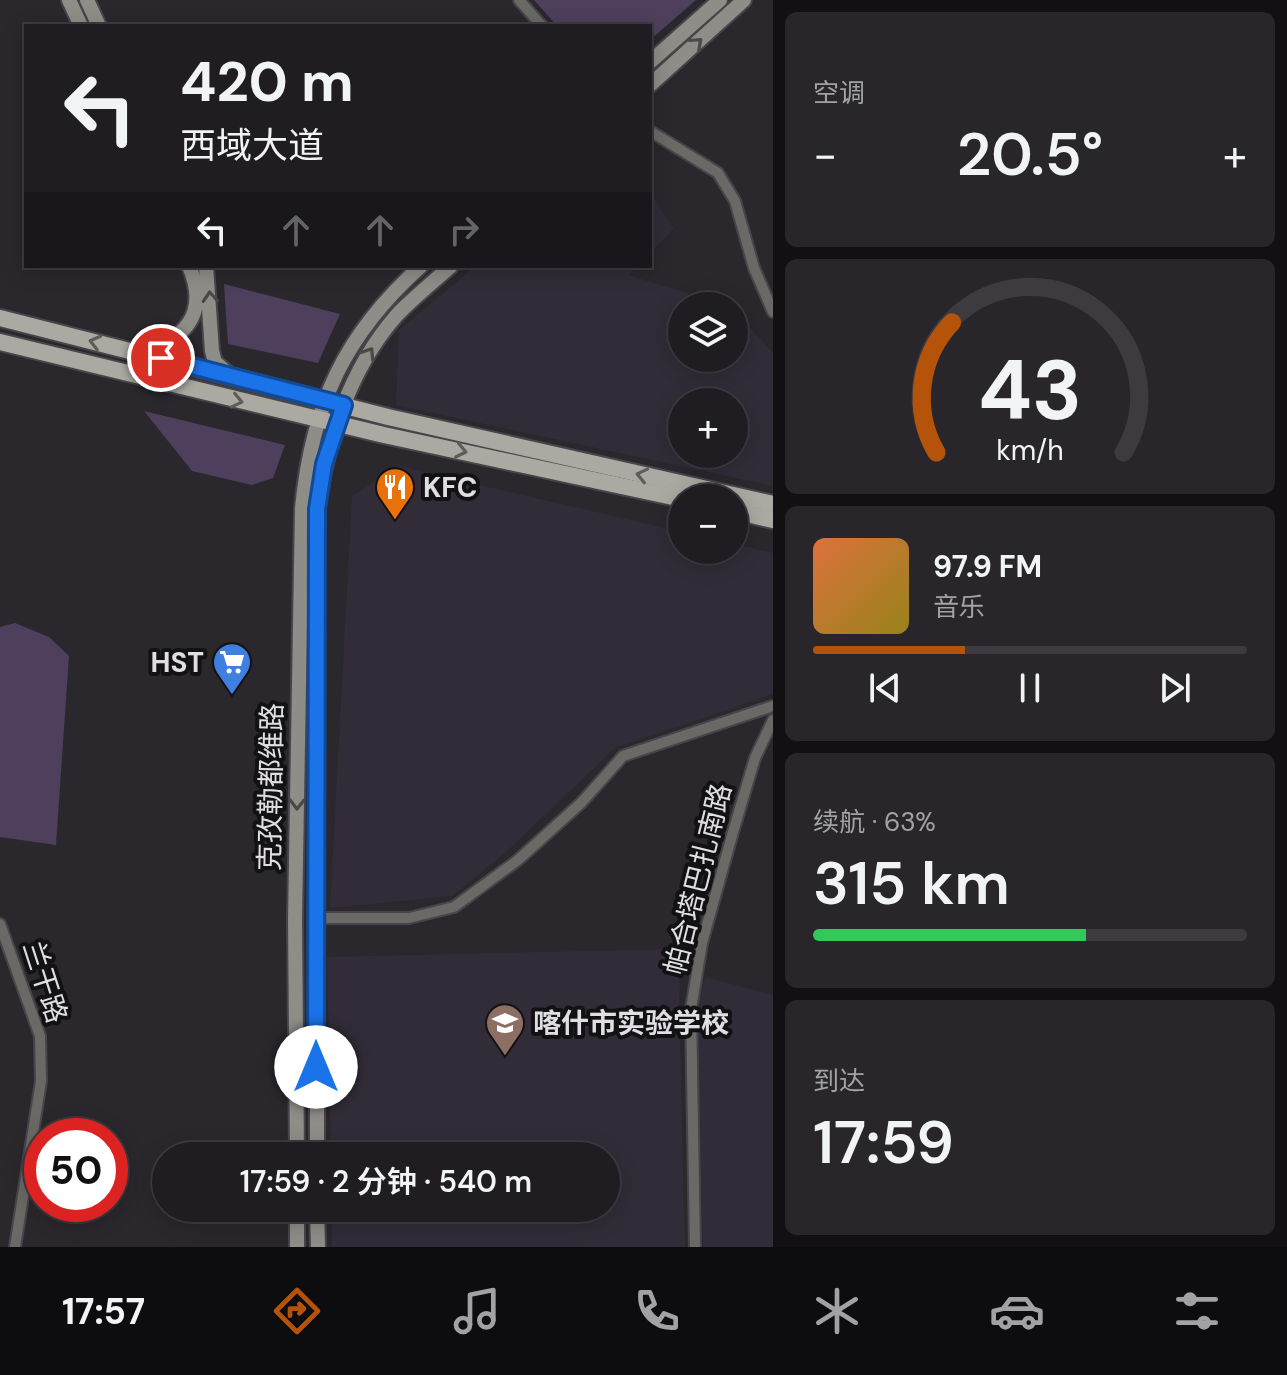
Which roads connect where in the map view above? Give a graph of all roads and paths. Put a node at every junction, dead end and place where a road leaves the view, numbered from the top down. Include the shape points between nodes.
1 (69, 0) edge
2 (87, 0) edge
3 (519, 0) edge
4 (720, 0) edge
5 (744, 0) edge
6 (80, 24) edge
7 (98, 24) edge
8 (540, 24) edge
9 (652, 60) edge
10 (652, 83) edge
11 (652, 132) edge
12 (189, 268) edge
13 (206, 268) edge
14 (419, 268) edge
15 (449, 268) edge
16 (773, 312) edge
17 (0, 318) edge
18 (0, 342) edge
19 (138, 352) junction
20 (231, 376) junction
21 (324, 400) junction
22 (344, 405) junction
23 (318, 420) junction
24 (337, 424) junction
25 (668, 496) edge
26 (773, 504) edge
27 (748, 514) edge
28 (773, 520) edge
29 (773, 706) edge
30 (773, 720) edge
31 (315, 918) junction
32 (0, 924) edge
33 (297, 1142) edge
34 (317, 1142) edge
35 (297, 1222) edge
36 (317, 1222) edge
37 (15, 1247) edge
38 (297, 1247) edge
39 (318, 1247) edge
40 (695, 1247) edge

1 - 6 main road
2 - 7 main road
3 - 8 street
4 - 9 main road
10 -> 5 main road
11 - 16 street via 718,173 735,201
12 - 19 main road via 196,301 189,324 160,347
20 -> 13 main road via 215,362 212,351
14 - 21 main road, 克孜勒都维路 via 385,298 348,347
22 -> 15 main road, 克孜勒都维路 via 368,352 398,315
19 -> 17 main road
18 -> 23 main road
19 - 20 main road
20 - 21 main road
21 - 22 main road
21 - 23 main road, 克孜勒都维路
22 - 24 main road, 克孜勒都维路
26 -> 22 main road
23 - 24 main road
23 -> 33 main road, 克孜勒都维路 via 306,461 302,508
24 -> 25 main road
24 - 31 main road, 克孜勒都维路 via 317,509
27 - 28 main road
29 - 31 street via 623,756 518,860 454,907 409,918
30 - 40 street, 帕合塔巴扎南路 via 755,758 733,832 702,943 691,1009
31 - 34 main road, 克孜勒都维路
32 - 37 street, 兰干路 via 40,1036 41,1081
35 - 38 main road
36 - 39 main road

